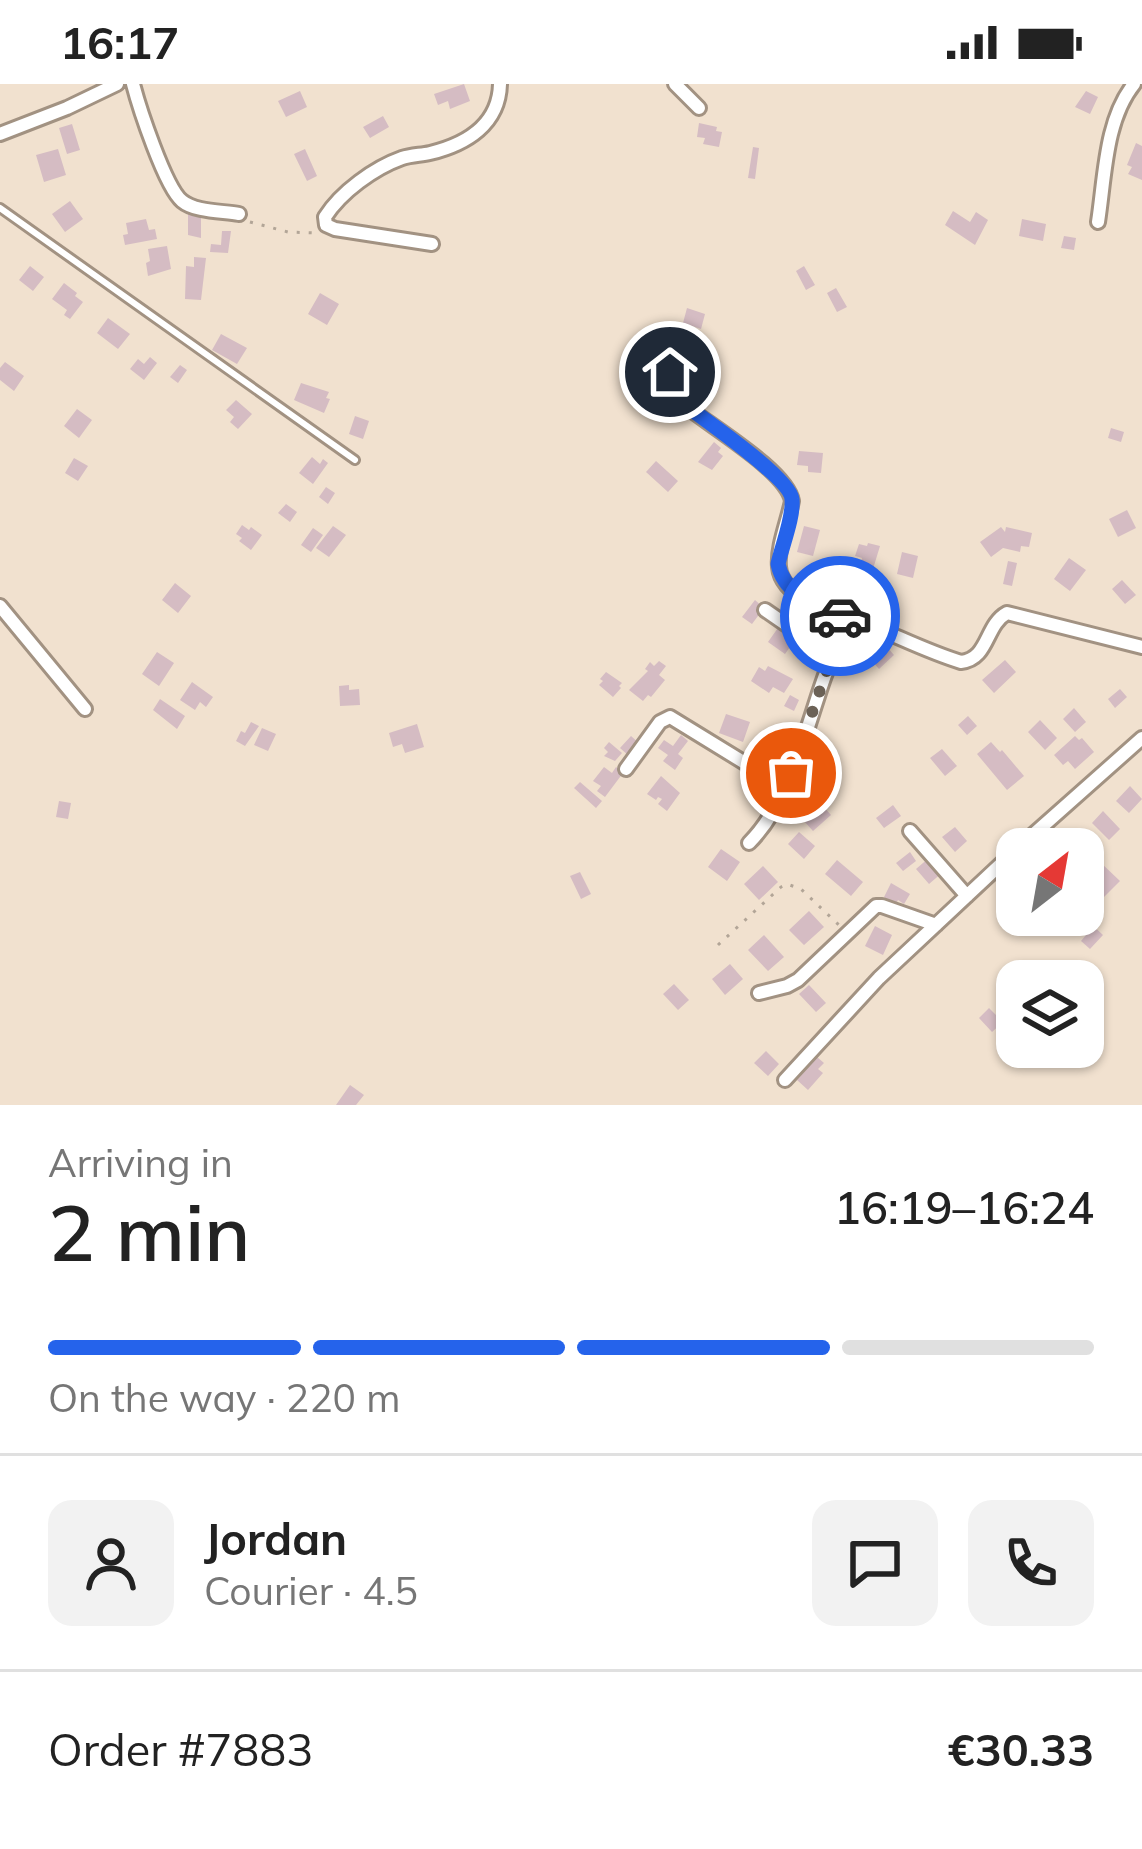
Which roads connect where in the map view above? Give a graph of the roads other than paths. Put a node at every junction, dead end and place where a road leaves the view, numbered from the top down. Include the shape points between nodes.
1 (117, 84) edge
2 (133, 84) edge
3 (500, 84) edge
4 (675, 84) edge
5 (1134, 84) edge
6 (699, 108) dead end
7 (0, 134) edge
8 (0, 208) edge
9 (239, 214) road end
10 (1098, 222) dead end
11 (432, 244) dead end
12 (688, 355) dead end
13 (355, 460) dead end
14 (0, 606) edge
15 (765, 610) dead end
16 (850, 621) junction
17 (1142, 647) edge
18 (833, 657) junction
19 (85, 709) dead end
20 (1142, 738) edge
21 (626, 769) dead end
22 (784, 787) junction
23 (1041, 828) edge
24 (910, 831) dead end
25 (749, 842) dead end
26 (996, 869) edge
27 (967, 896) junction
28 (936, 925) junction
29 (759, 993) dead end
30 (785, 1080) dead end

1 - 7 street
2 - 9 street via 179,198
3 - 11 street via 483,127 378,171 326,214 326,225 349,232
4 - 6 street
5 - 10 street via 1114,123
8 - 13 lane
12 - 16 street via 667,376 666,390 788,488 781,576 805,599
14 - 19 street
15 - 18 street
16 - 17 street via 964,662 976,658 1007,613
16 - 18 street
18 - 22 street
20 - 23 street
21 - 22 street via 670,717
22 - 25 street
24 - 27 street
26 - 27 street
27 - 28 street
28 - 29 street via 870,909 798,980
28 - 30 street

